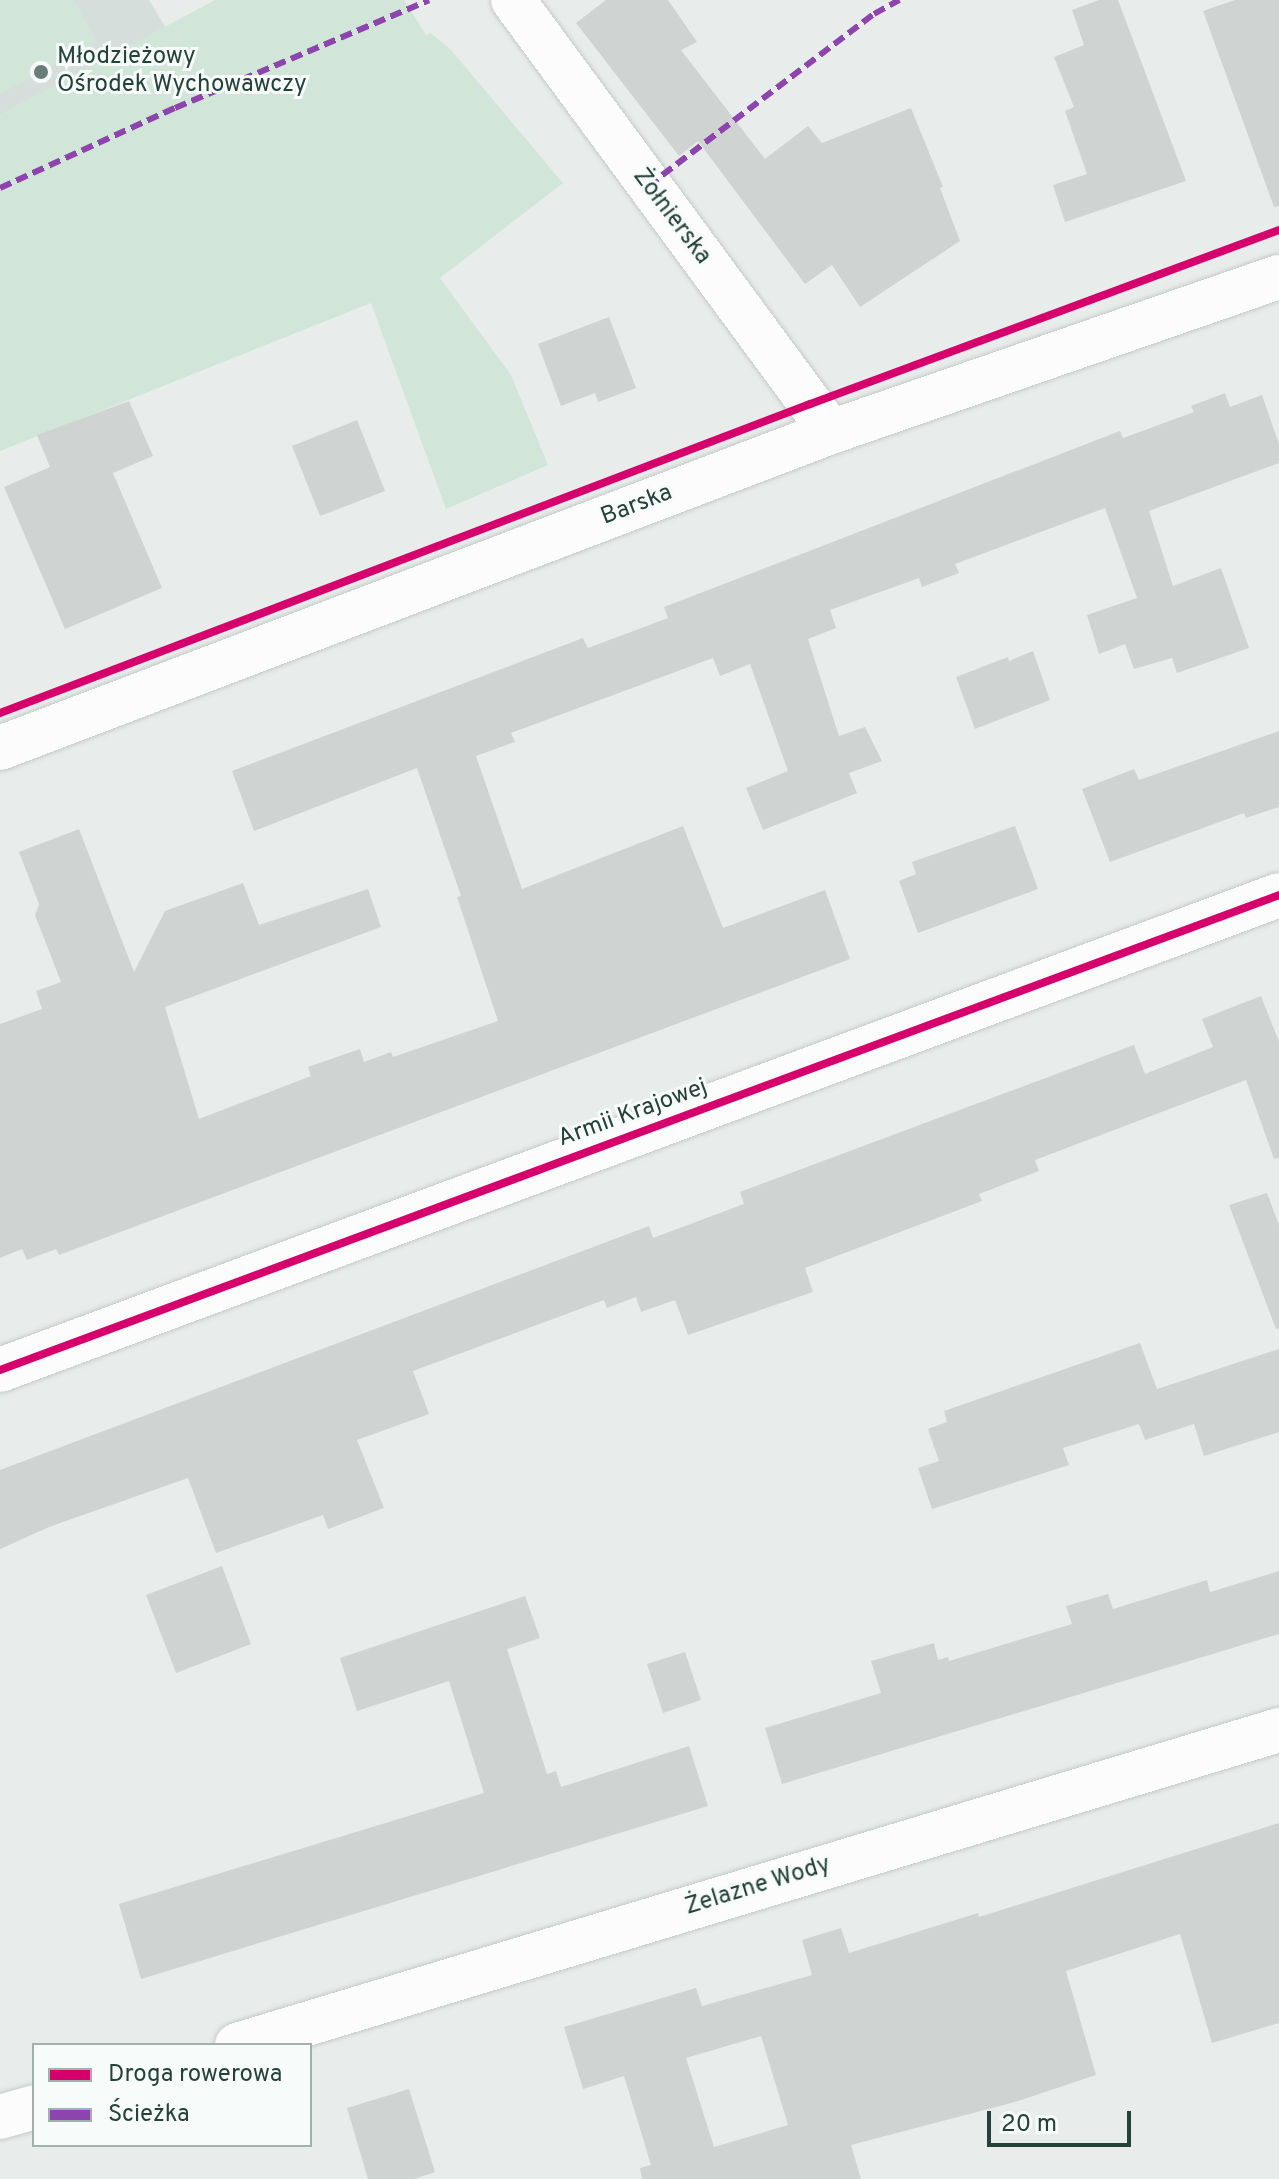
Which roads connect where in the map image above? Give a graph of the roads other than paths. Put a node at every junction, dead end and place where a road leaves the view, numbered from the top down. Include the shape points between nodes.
1 (513, 0) edge
2 (1279, 277) edge
3 (831, 432) junction
4 (0, 748) edge
5 (1279, 895) edge
6 (0, 1370) edge
7 (1279, 1730) edge
8 (244, 2043) edge
9 (32, 2108) edge
10 (0, 2117) edge

1 - 3 street, Żołnierska
2 - 3 street, Barska
3 - 4 street, Barska
5 - 6 street, Armii Krajowej
7 - 8 street, Żelazne Wody
9 - 10 street

